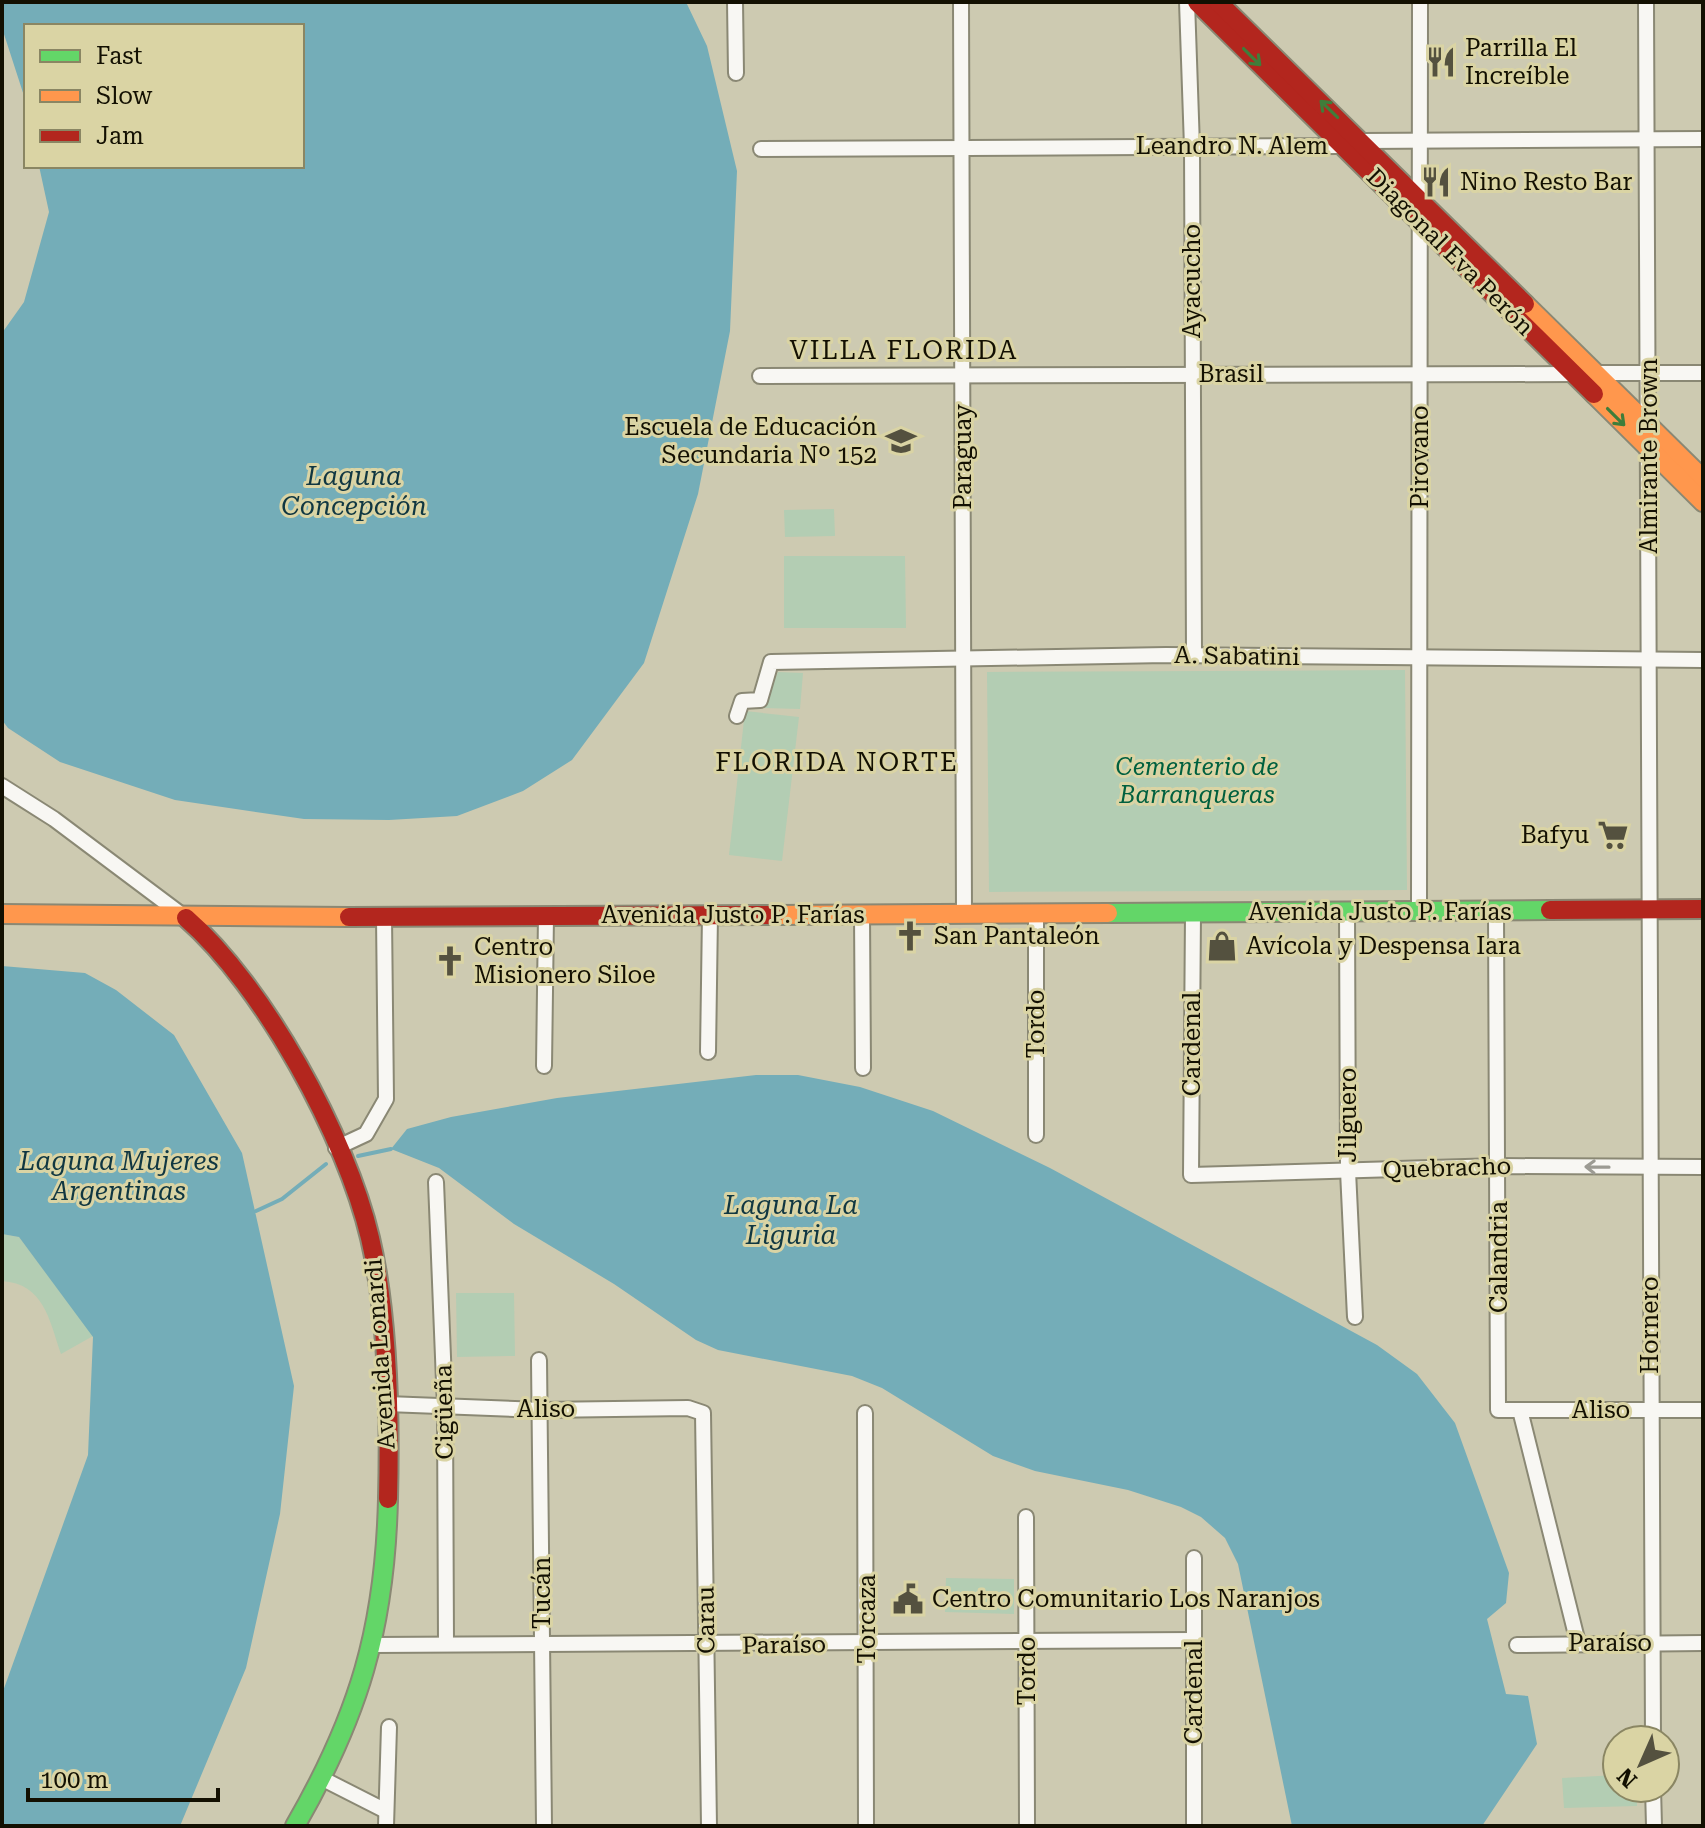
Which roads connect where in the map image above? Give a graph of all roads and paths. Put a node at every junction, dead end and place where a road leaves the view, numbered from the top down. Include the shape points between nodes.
1 (735, 2) edge
2 (961, 2) edge
3 (1187, 2) edge
4 (1197, 2) edge
5 (1218, 2) edge
6 (1420, 2) edge
7 (1646, 2) edge
8 (736, 73) dead end
9 (1647, 137) junction
10 (1703, 139) edge
11 (1421, 140) junction
12 (1363, 141) junction
13 (1342, 146) junction
14 (1192, 147) junction
15 (761, 149) dead end
16 (962, 149) junction
17 (1419, 197) junction
18 (1418, 221) junction
19 (1595, 373) junction
20 (1648, 373) junction
21 (1703, 373) edge
22 (1420, 374) junction
23 (1573, 374) junction
24 (962, 375) junction
25 (1191, 375) junction
26 (760, 376) dead end
27 (1649, 427) junction
28 (1649, 448) junction
29 (1703, 479) edge
30 (1703, 502) edge
31 (1194, 656) junction
32 (1420, 658) junction
33 (963, 659) junction
34 (1650, 660) junction
35 (1703, 660) edge
36 (737, 716) dead end
37 (2, 786) edge
38 (1703, 909) edge
39 (1651, 910) junction
40 (1419, 911) junction
41 (1496, 911) junction
42 (964, 912) junction
43 (1347, 912) junction
44 (1036, 913) junction
45 (1193, 913) junction
46 (2, 914) edge
47 (862, 914) junction
48 (710, 915) junction
49 (546, 916) junction
50 (384, 917) junction
51 (186, 918) junction
52 (708, 1052) dead end
53 (544, 1066) dead end
54 (863, 1068) dead end
55 (1036, 1135) dead end
56 (336, 1148) junction
57 (1499, 1166) junction
58 (1703, 1167) edge
59 (1650, 1168) junction
60 (1348, 1171) junction
61 (1191, 1175) joint
62 (436, 1182) dead end
63 (1355, 1317) dead end
64 (539, 1360) dead end
65 (387, 1404) junction
66 (445, 1407) junction
67 (541, 1410) junction
68 (1498, 1410) joint
69 (1520, 1410) junction
70 (1650, 1410) junction
71 (1703, 1410) edge
72 (703, 1413) joint
73 (865, 1413) dead end
74 (1026, 1517) dead end
75 (1194, 1558) dead end
76 (1194, 1640) junction
77 (446, 1643) junction
78 (1028, 1643) junction
79 (1578, 1643) junction
80 (1652, 1643) junction
81 (1703, 1643) edge
82 (543, 1644) junction
83 (868, 1644) junction
84 (373, 1645) junction
85 (1517, 1645) dead end
86 (707, 1646) junction
87 (1653, 1724) edge
88 (389, 1727) dead end
89 (323, 1779) junction
90 (1653, 1804) edge
91 (386, 1819) edge
92 (295, 1826) edge
93 (544, 1826) edge
94 (709, 1826) edge
95 (866, 1826) edge
96 (1027, 1826) edge
97 (1194, 1826) edge
98 (1654, 1826) edge

1 - 8 street
2 - 16 street, Paraguay
3 - 14 street, Ayacucho
4 -> 13 street, Diagonal Eva Perón
12 -> 5 street, Diagonal Eva Perón
6 - 11 street, Pirovano
7 - 9 street, Almirante Brown
9 - 10 street, Leandro N. Alem
9 - 11 street, Leandro N. Alem
9 - 20 street, Almirante Brown
11 - 12 street, Leandro N. Alem
11 - 17 street, Pirovano
12 - 13 street, Leandro N. Alem
12 - 17 street, Diagonal Eva Perón
13 - 14 street, Leandro N. Alem
13 - 18 street, Diagonal Eva Perón
14 - 16 street, Leandro N. Alem
14 - 25 street, Ayacucho
15 - 16 street, Leandro N. Alem
16 - 24 street, Paraguay
17 - 18 street, Pirovano
17 - 19 street, Diagonal Eva Perón
18 - 22 street, Pirovano
18 - 23 street, Diagonal Eva Perón
19 - 20 street, Brasil
19 - 23 street, Brasil
19 - 27 street, Diagonal Eva Perón
20 - 21 street, Brasil
20 - 27 street, Almirante Brown
22 - 23 street, Brasil
22 - 25 street, Brasil
22 - 32 street, Pirovano
23 -> 28 street, Diagonal Eva Perón
24 - 25 street, Brasil
24 - 26 street, Brasil
24 - 33 street, Paraguay
25 - 31 street, Ayacucho
27 - 28 street, Almirante Brown
27 - 29 street, Diagonal Eva Perón
28 - 30 street, Diagonal Eva Perón
28 - 34 street, Almirante Brown
31 - 32 street, A. Sabatini
31 - 33 street, A. Sabatini
32 - 34 street, A. Sabatini
32 - 40 street, Pirovano
33 - 36 street, A. Sabatini via 771,662 760,700 742,701
33 - 42 street, Paraguay
34 - 35 street, A. Sabatini
34 - 39 street, Almirante Brown
37 - 51 street
38 - 39 street, Avenida Justo P. Farías
39 - 41 street, Avenida Justo P. Farías
39 - 59 street, Hornero
40 - 41 street, Avenida Justo P. Farías
40 - 43 street, Avenida Justo P. Farías
41 - 57 street, Calandria
42 - 44 street, Avenida Justo P. Farías
42 - 47 street, Avenida Justo P. Farías
43 - 45 street, Avenida Justo P. Farías
43 - 60 street, Jilguero
44 - 45 street, Avenida Justo P. Farías
44 - 55 street, Tordo
45 - 61 street, Cardenal
46 - 51 street, Avenida Justo P. Farías
47 - 48 street, Avenida Justo P. Farías
47 - 54 street
48 - 49 street, Avenida Justo P. Farías
48 - 52 street
49 - 50 street, Avenida Justo P. Farías
49 - 53 street
50 - 51 street, Avenida Justo P. Farías
50 - 56 street via 386,1099 366,1134
51 - 56 street, Avenida Lonardi via 209,936 254,995
56 - 65 street, Avenida Lonardi via 363,1211 375,1260
59 -> 57 street, Quebracho
57 - 60 street, Quebracho
57 - 68 street, Calandria
58 - 59 street, Quebracho
59 - 70 street, Hornero
60 - 61 street, Quebracho
60 - 63 street, Jilguero
62 - 66 street, Cigüeña
64 - 67 street, Tucán
65 - 66 street, Aliso
65 - 84 street, Avenida Lonardi via 387,1530
66 - 67 street, Aliso
66 - 77 street, Cigüeña
67 - 72 street, Aliso via 688,1408
67 - 82 street, Tucán
68 - 69 street, Aliso
69 - 70 street, Aliso
69 - 79 street
70 - 71 street, Aliso
70 - 80 street, Hornero
72 - 86 street, Carau
73 - 83 street, Torcaza
74 - 78 street, Tordo
75 - 76 street, Cardenal
76 - 78 street, Paraíso
76 - 97 street, Cardenal
77 - 82 street, Paraíso
77 - 84 street, Paraíso
78 - 83 street, Paraíso
78 - 96 street, Tordo
79 - 80 street, Paraíso
79 - 85 street, Paraíso
80 - 81 street, Paraíso
80 - 87 street, Hornero
82 - 86 street, Paraíso
82 - 93 street, Tucán
83 - 86 street, Paraíso
83 - 95 street, Torcaza
84 - 89 street, Avenida Lonardi
86 - 94 street, Carau
88 - 91 street
89 - 91 street
89 - 92 street, Avenida Lonardi
90 - 98 street

